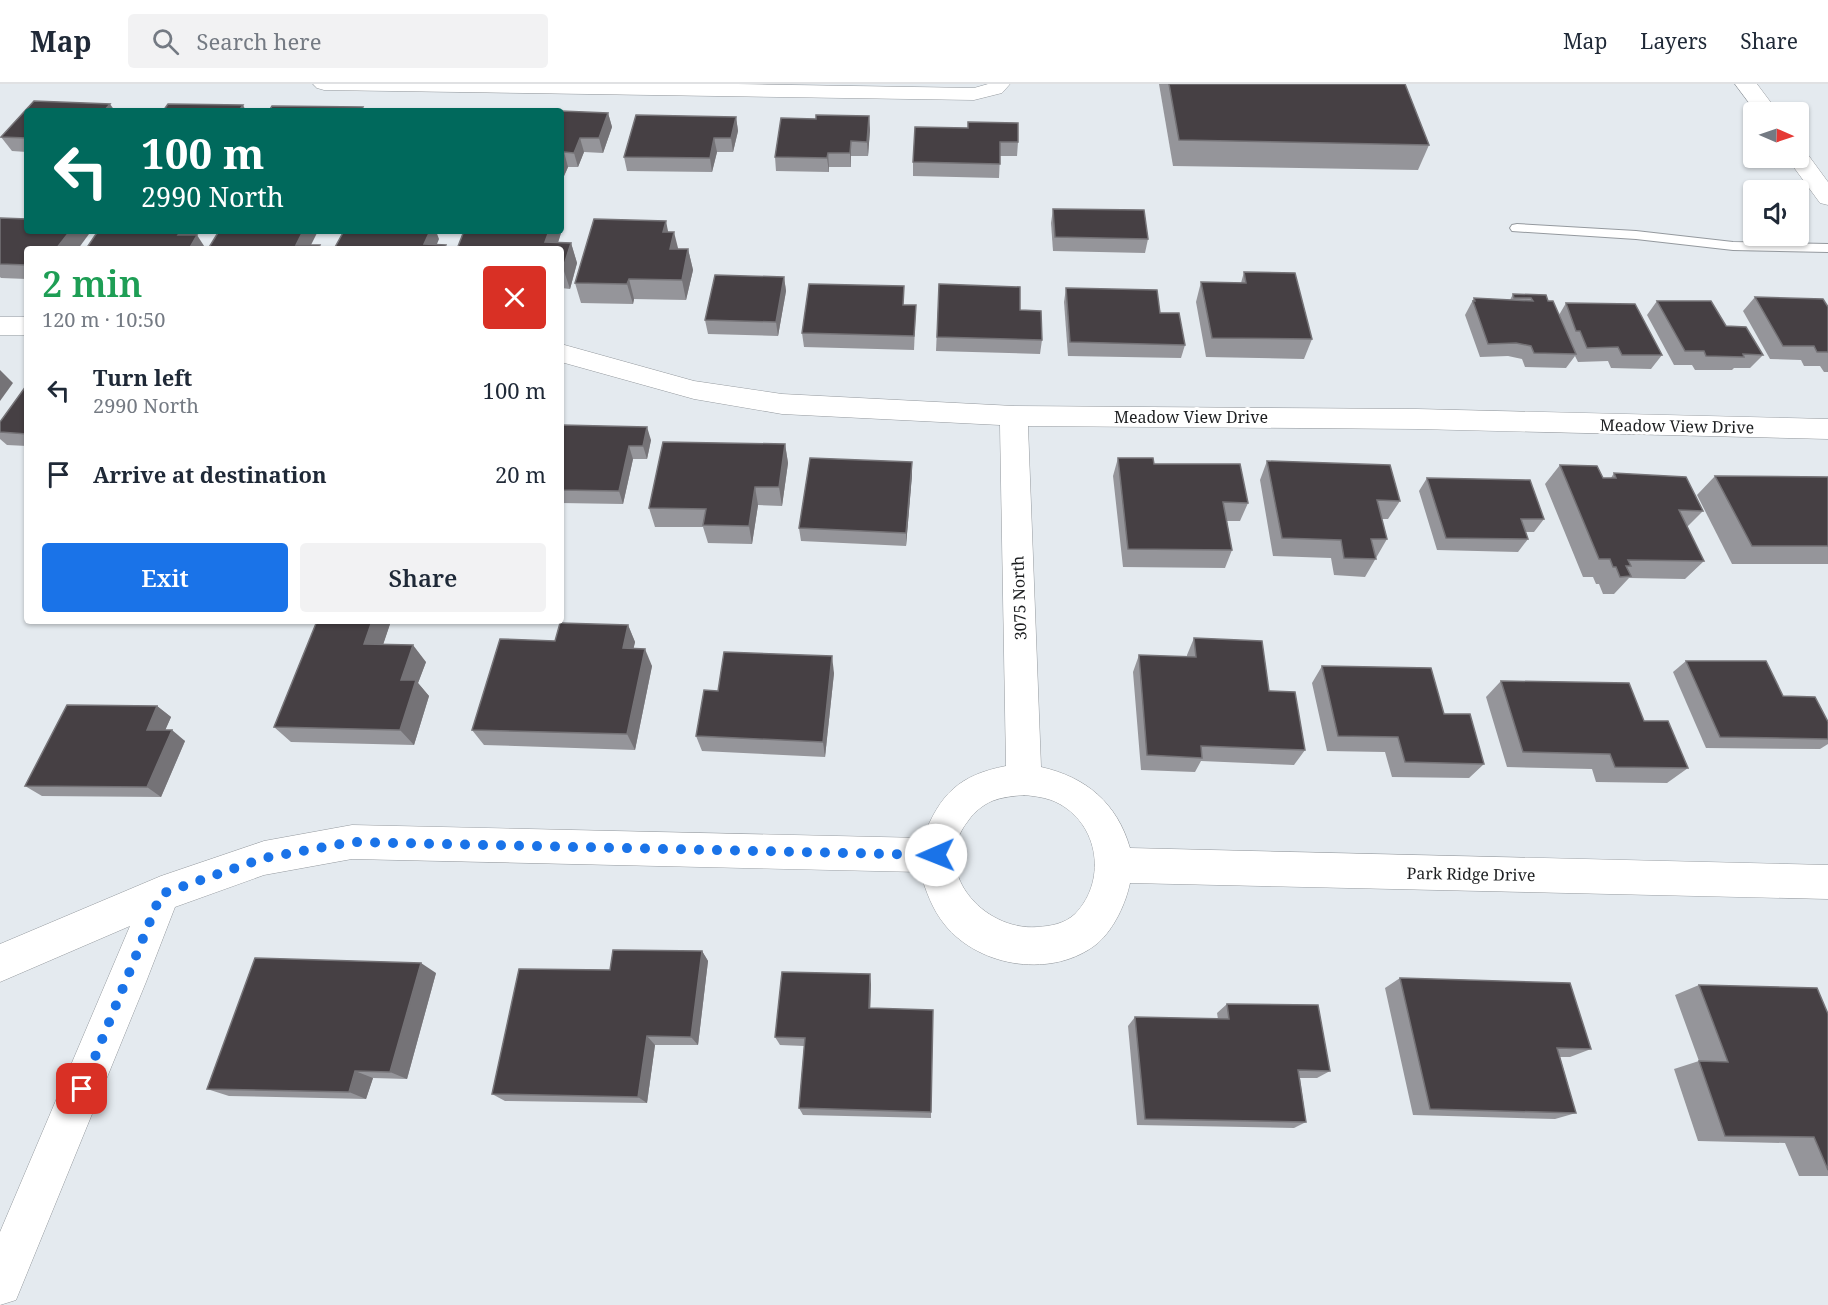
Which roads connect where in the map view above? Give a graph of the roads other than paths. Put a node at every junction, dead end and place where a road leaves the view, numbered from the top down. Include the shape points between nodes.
1 (324, 84) edge
2 (1746, 84) edge
3 (997, 87) edge
4 (1760, 102) edge
5 (1806, 168) edge
6 (1828, 198) edge
7 (1517, 228) dead end
8 (1828, 248) edge
9 (0, 326) edge
10 (24, 326) edge
11 (564, 354) edge
12 (1014, 416) junction
13 (1828, 429) edge
14 (1024, 780) junction
15 (936, 855) junction
16 (1115, 865) junction
17 (1828, 882) edge
18 (161, 894) junction
19 (0, 963) edge
20 (0, 1284) edge

1 - 3 street via 974,94
2 - 4 street
5 - 6 street
7 - 8 lane via 1733,246
9 - 10 street
11 - 12 street, Meadow View Drive via 694,390 782,404
12 - 13 street, Meadow View Drive via 1417,419
12 - 14 street, 3075 North
14 - 15 street via 998,783 974,792 955,809 942,830
14 - 16 street via 1068,791 1086,805 1101,822 1111,843
15 - 16 street via 939,880 949,902 966,922 987,937 1030,947 1065,942 1086,929 1103,911
15 - 18 street via 352,842 264,858
16 - 17 street, Park Ridge Drive
18 - 19 street
18 - 20 street

